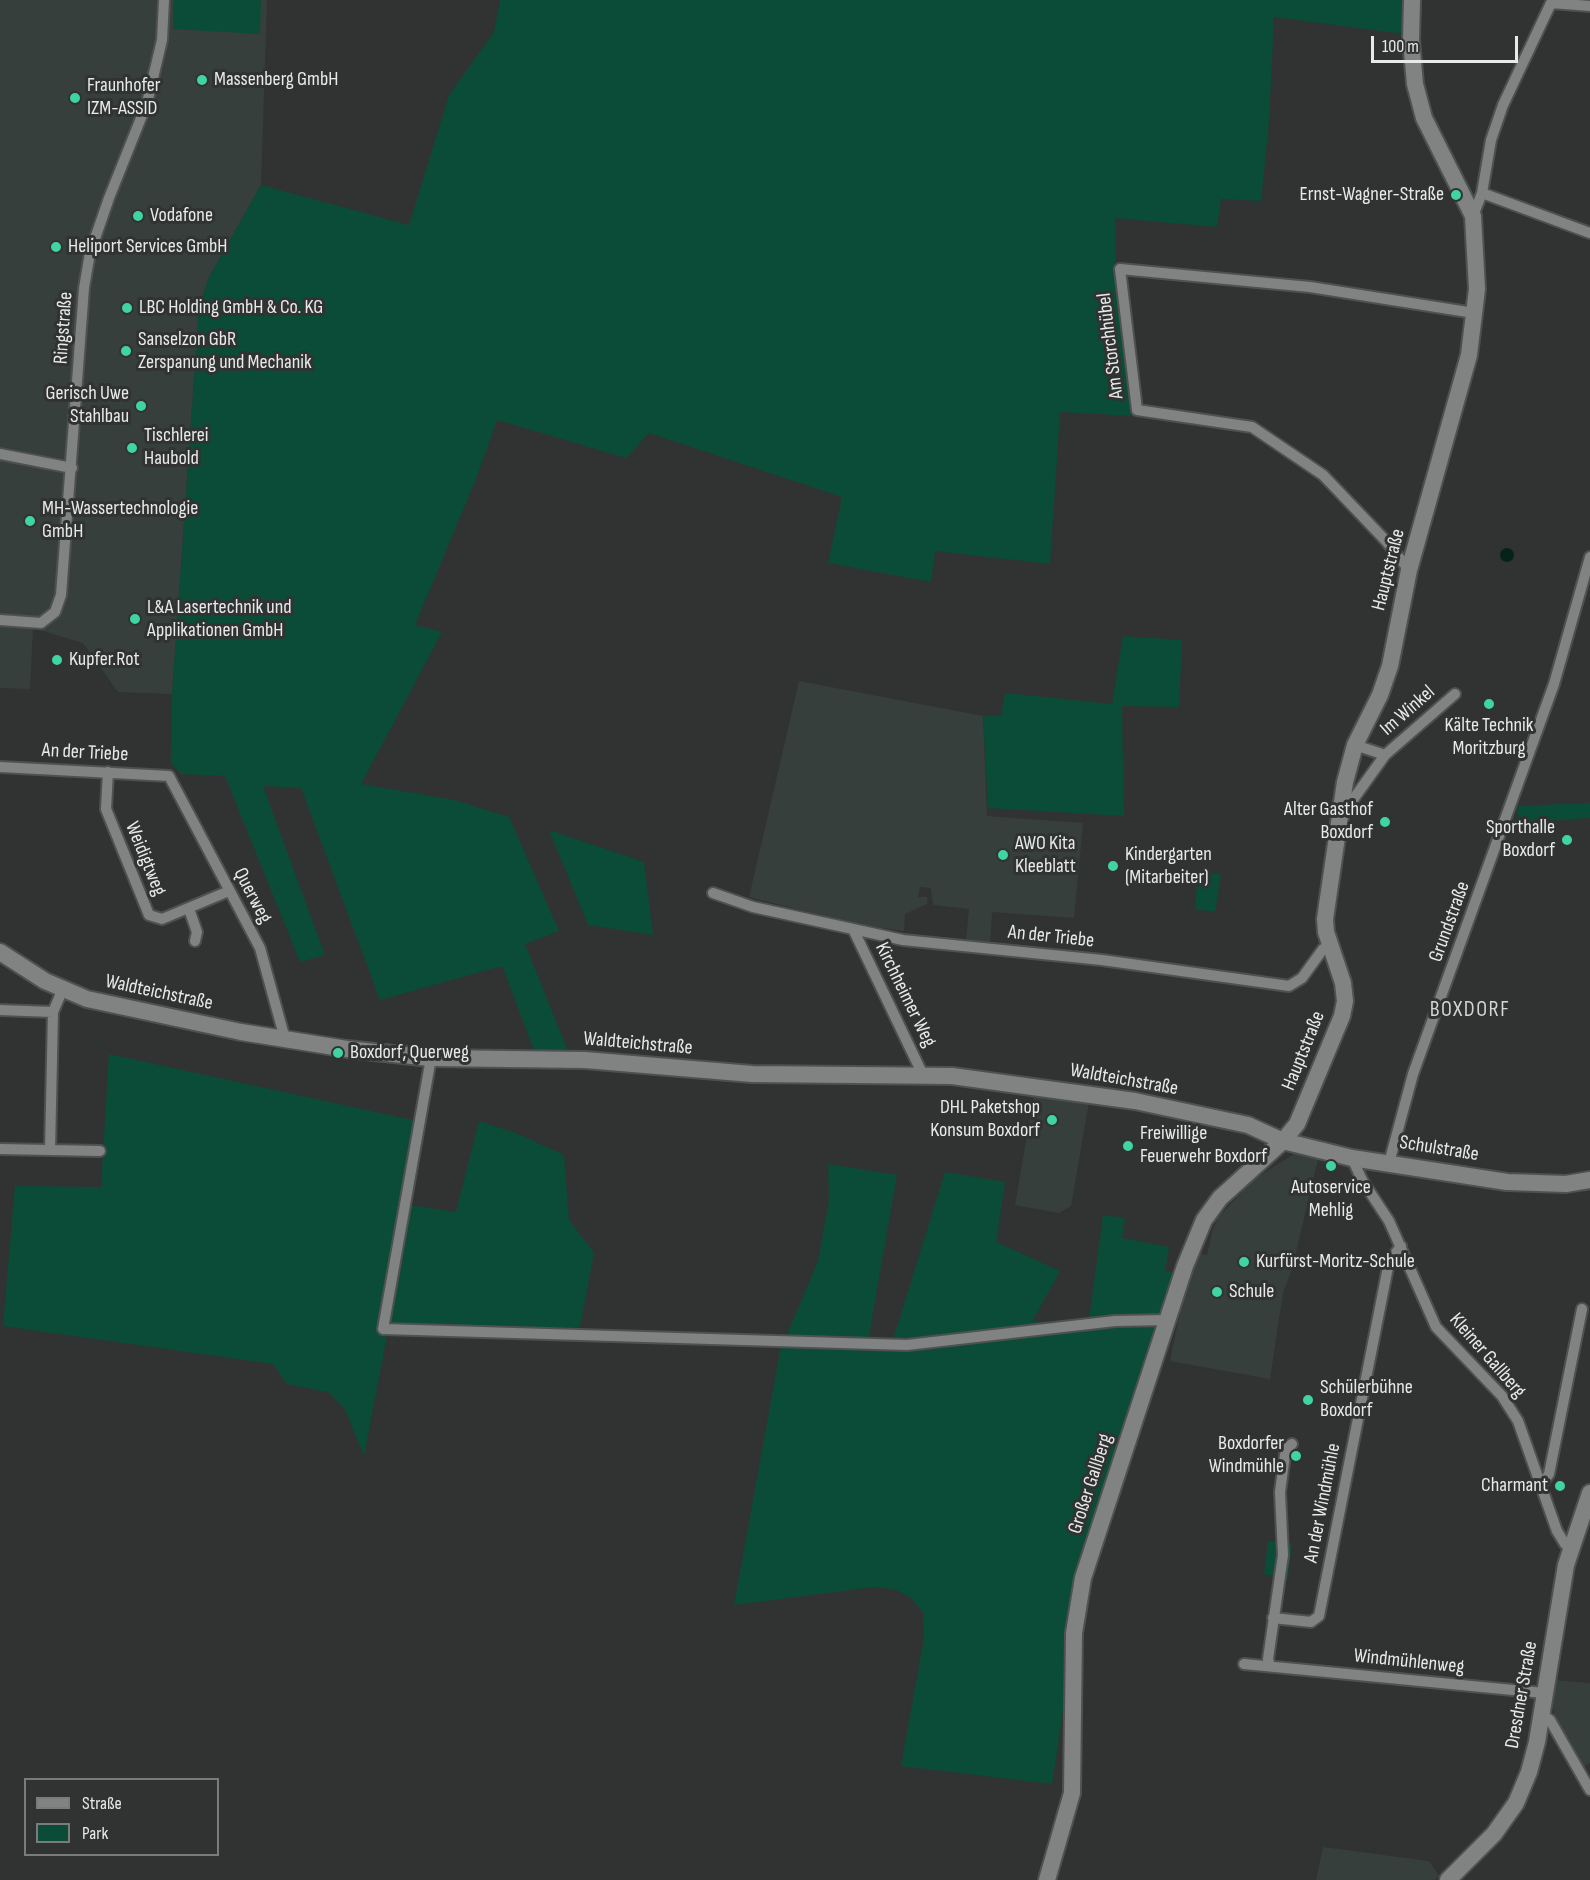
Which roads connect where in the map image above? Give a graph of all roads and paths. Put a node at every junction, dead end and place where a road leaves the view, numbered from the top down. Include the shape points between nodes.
1 (164, 0) edge
2 (1412, 0) edge
3 (1590, 6) edge
4 (1482, 193) junction
5 (1473, 216) junction
6 (1590, 233) edge
7 (1474, 312) junction
8 (0, 454) edge
9 (72, 468) junction
10 (1590, 557) edge
11 (1409, 570) junction
12 (0, 620) edge
13 (1455, 694) dead end
14 (1355, 745) junction
15 (1384, 755) junction
16 (0, 767) edge
17 (108, 772) junction
18 (169, 776) joint
19 (1339, 818) junction
20 (229, 891) junction
21 (713, 893) dead end
22 (189, 909) junction
23 (857, 932) junction
24 (195, 941) dead end
25 (1330, 945) junction
26 (0, 952) edge
27 (62, 991) junction
28 (0, 1010) edge
29 (53, 1012) junction
30 (285, 1039) junction
31 (431, 1058) junction
32 (923, 1075) junction
33 (1283, 1141) junction
34 (0, 1149) edge
35 (50, 1150) junction
36 (100, 1151) dead end
37 (1352, 1158) junction
38 (1389, 1163) junction
39 (1590, 1180) edge
40 (1401, 1246) junction
41 (1582, 1309) dead end
42 (1169, 1320) junction
43 (1292, 1444) dead end
44 (1542, 1484) junction
45 (1590, 1492) edge
46 (1570, 1548) junction
47 (1274, 1618) junction
48 (1244, 1664) dead end
49 (1269, 1666) junction
50 (1544, 1693) junction
51 (1542, 1714) junction
52 (1590, 1790) edge
53 (1047, 1880) edge
54 (1448, 1880) edge

1 - 9 street, Ringstraße via 162,40 147,103 90,253 84,288
2 - 5 street, Hauptstraße via 1415,84 1424,118
3 - 4 street via 1551,3 1503,105 1491,140
4 - 5 street
4 - 6 street
5 - 7 street, Hauptstraße via 1478,266
7 - 11 street, Hauptstraße via 1469,355
7 - 11 street, Am Storchhübel via 1310,287 1120,269 1137,410 1252,427 1323,476
8 - 9 street
9 - 12 street, Ringstraße via 61,595 55,612 41,622
10 - 38 street, Grundstraße via 1554,684 1413,1074
11 - 14 street, Hauptstraße via 1386,682
13 - 15 street, Im Winkel
14 - 15 street
14 - 19 street, Hauptstraße
15 - 19 street, Im Winkel
16 - 17 street, An der Triebe
17 - 18 street, An der Triebe
17 - 22 street, Weidigtweg via 106,809 148,915 162,919
18 - 20 street, Querweg
19 - 25 street, Hauptstraße via 1325,919
20 - 22 street, Weidigtweg
20 - 30 street, Querweg via 260,948
21 - 23 street, An der Triebe via 753,907
22 - 24 street, Weidigtweg via 197,932
23 - 25 street, An der Triebe via 1289,986 1302,978
23 - 32 street, Kirchheimer Weg
25 - 33 street, Hauptstraße via 1342,983 1342,1016 1297,1124
26 - 27 street, Waldteichstraße
27 - 29 street
27 - 30 street, Waldteichstraße via 112,1006
28 - 29 street
29 - 35 street
30 - 31 street, Waldteichstraße
31 - 32 street, Waldteichstraße via 585,1060 752,1074
31 - 42 street via 383,1329 907,1345 1115,1321
32 - 33 street, Waldteichstraße via 1135,1101 1248,1125
33 - 37 street, Schulstraße
33 - 42 street, Großer Gallberg via 1231,1185 1204,1220
34 - 35 street
35 - 36 street
37 - 38 street, Schulstraße
37 - 40 street, Kleiner Gallberg
38 - 39 street, Schulstraße via 1507,1182 1566,1184
40 - 44 street, Kleiner Gallberg via 1436,1327 1502,1396 1518,1421
40 - 47 street, An der Windmühle via 1389,1262 1319,1616 1311,1622
41 - 44 street via 1549,1474
42 - 53 street, Großer Gallberg via 1083,1578 1074,1633 1073,1785
43 - 47 street via 1285,1455 1280,1491 1283,1555
44 - 46 street, Kleiner Gallberg via 1557,1531
45 - 46 street, Dresdner Straße
46 - 50 street, Dresdner Straße
47 - 49 street
48 - 49 street, Windmühlenweg
49 - 50 street, Windmühlenweg
50 - 51 street, Dresdner Straße
51 - 52 street via 1550,1720
51 - 54 street, Dresdner Straße via 1533,1757 1516,1803 1494,1834

